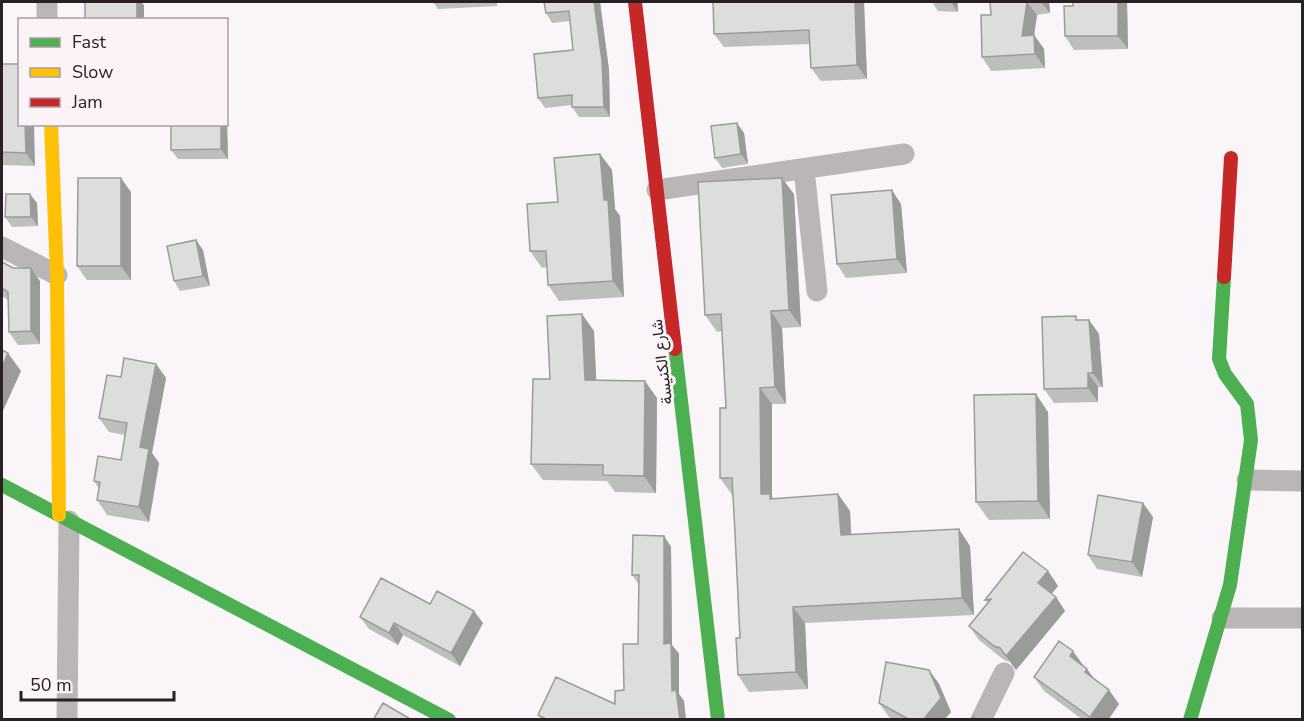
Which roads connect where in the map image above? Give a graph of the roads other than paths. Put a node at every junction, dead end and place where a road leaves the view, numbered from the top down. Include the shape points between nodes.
1 (47, 2) edge
2 (635, 2) edge
3 (47, 18) edge
4 (51, 126) edge
5 (904, 154) dead end
6 (1231, 158) dead end
7 (804, 169) junction
8 (657, 190) junction
9 (2, 247) edge
10 (57, 276) junction
11 (817, 291) dead end
12 (1247, 480) junction
13 (1302, 481) edge
14 (2, 485) edge
15 (64, 518) junction
16 (1222, 618) junction
17 (1302, 618) edge
18 (1004, 673) dead end
19 (67, 720) edge
20 (449, 720) edge
21 (718, 720) edge
22 (981, 720) edge
23 (1190, 720) edge

1 - 3 street
2 - 8 street, شارع الكنيسة
4 - 10 street
5 - 7 street
6 - 12 street via 1218,358 1247,404 1251,440
7 - 8 street
7 - 11 street
8 - 21 street, شارع الكنيسة
9 - 10 street
10 - 15 street
12 - 13 street
12 - 16 street
14 - 15 street
15 - 19 street
15 - 20 street
16 - 17 street
16 - 23 street
18 - 22 street

